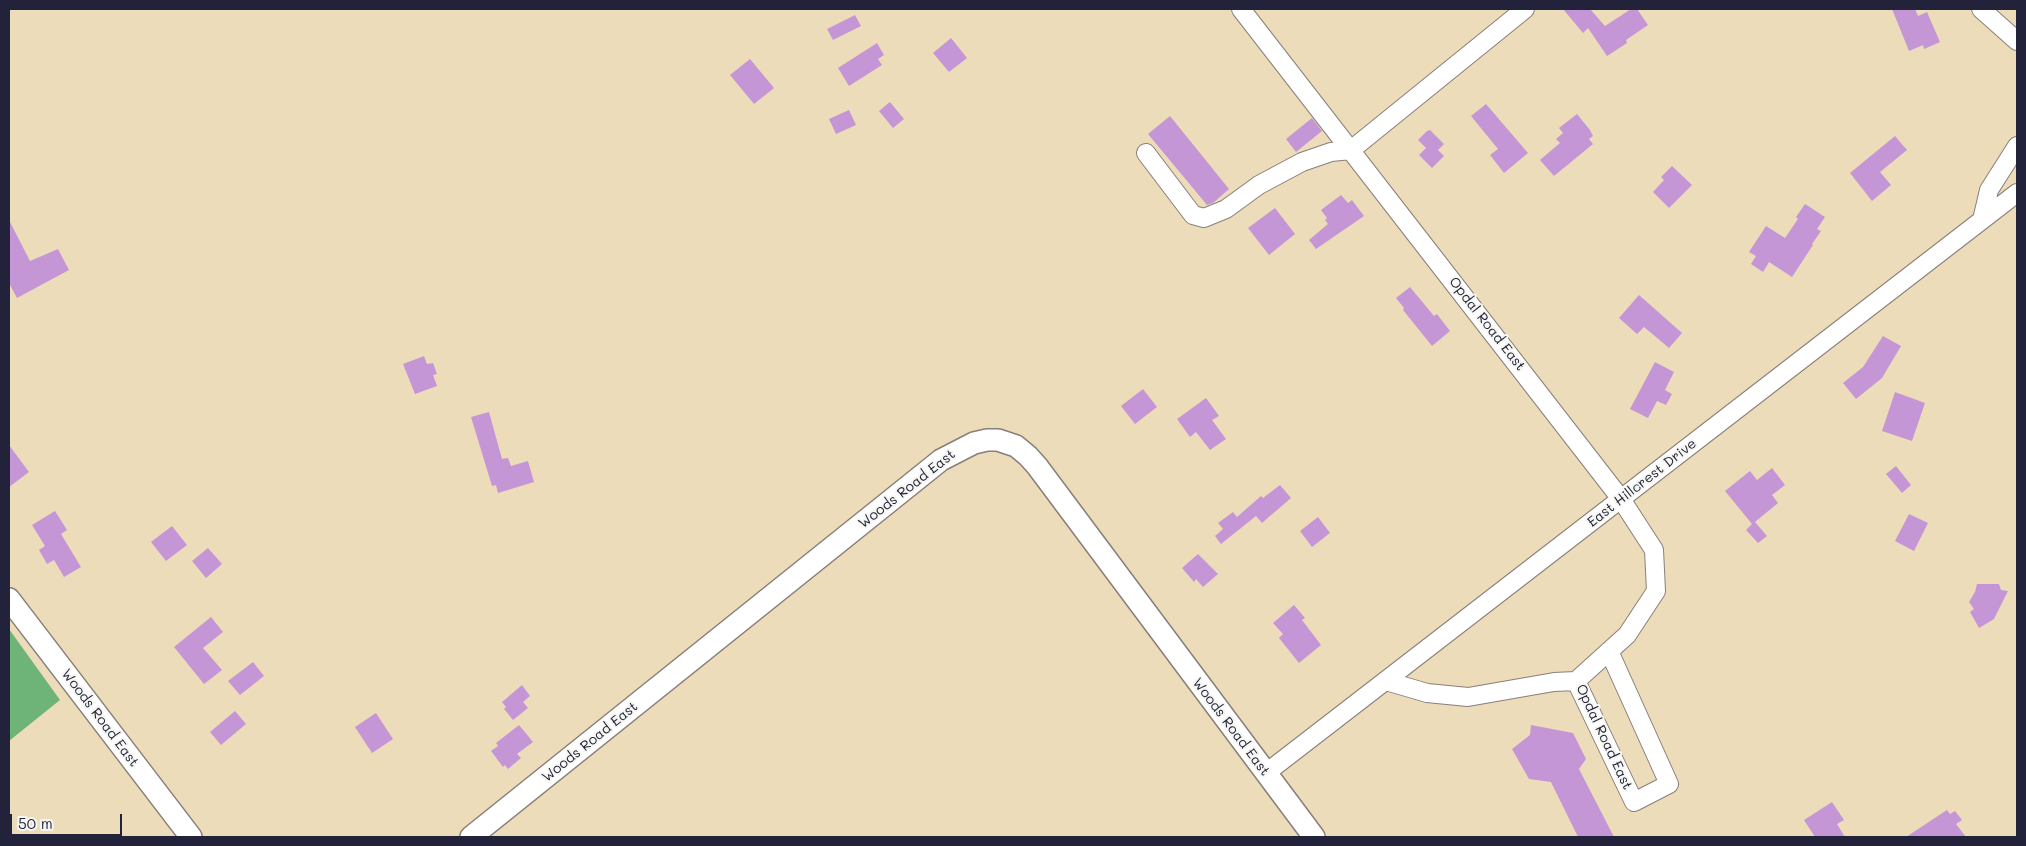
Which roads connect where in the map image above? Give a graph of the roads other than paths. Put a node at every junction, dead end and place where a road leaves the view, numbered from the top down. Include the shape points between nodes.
1 (1241, 9) edge
2 (1525, 9) edge
3 (1981, 9) edge
4 (2017, 41) edge
5 (2017, 146) edge
6 (1351, 150) junction
7 (1146, 153) dead end
8 (2017, 193) edge
9 (1982, 220) junction
10 (1621, 499) junction
11 (9, 599) edge
12 (1609, 651) junction
13 (1386, 680) junction
14 (1576, 681) junction
15 (1266, 774) junction
16 (183, 834) edge
17 (471, 837) edge
18 (1314, 837) edge

1 - 6 street, Opdal Road East
2 - 6 street
3 - 4 street
5 - 9 street via 1989,190
6 - 7 street via 1331,152 1302,162 1259,185 1226,209 1204,218 1193,216
6 - 10 street, Opdal Road East
8 - 9 street, East Hillcrest Drive
9 - 10 street, East Hillcrest Drive
10 - 12 street, Opdal Road East via 1654,550 1656,591 1627,635
10 - 13 street, East Hillcrest Drive
11 - 16 main road, Woods Road East
12 - 14 street, Opdal Road East
12 - 14 street, Opdal Road East via 1669,784 1634,802
13 - 14 street via 1427,693 1468,697
13 - 15 street, East Hillcrest Drive
15 - 17 main road, Woods Road East via 1037,466 1016,446 987,440 957,450 942,460
15 - 18 main road, Woods Road East

